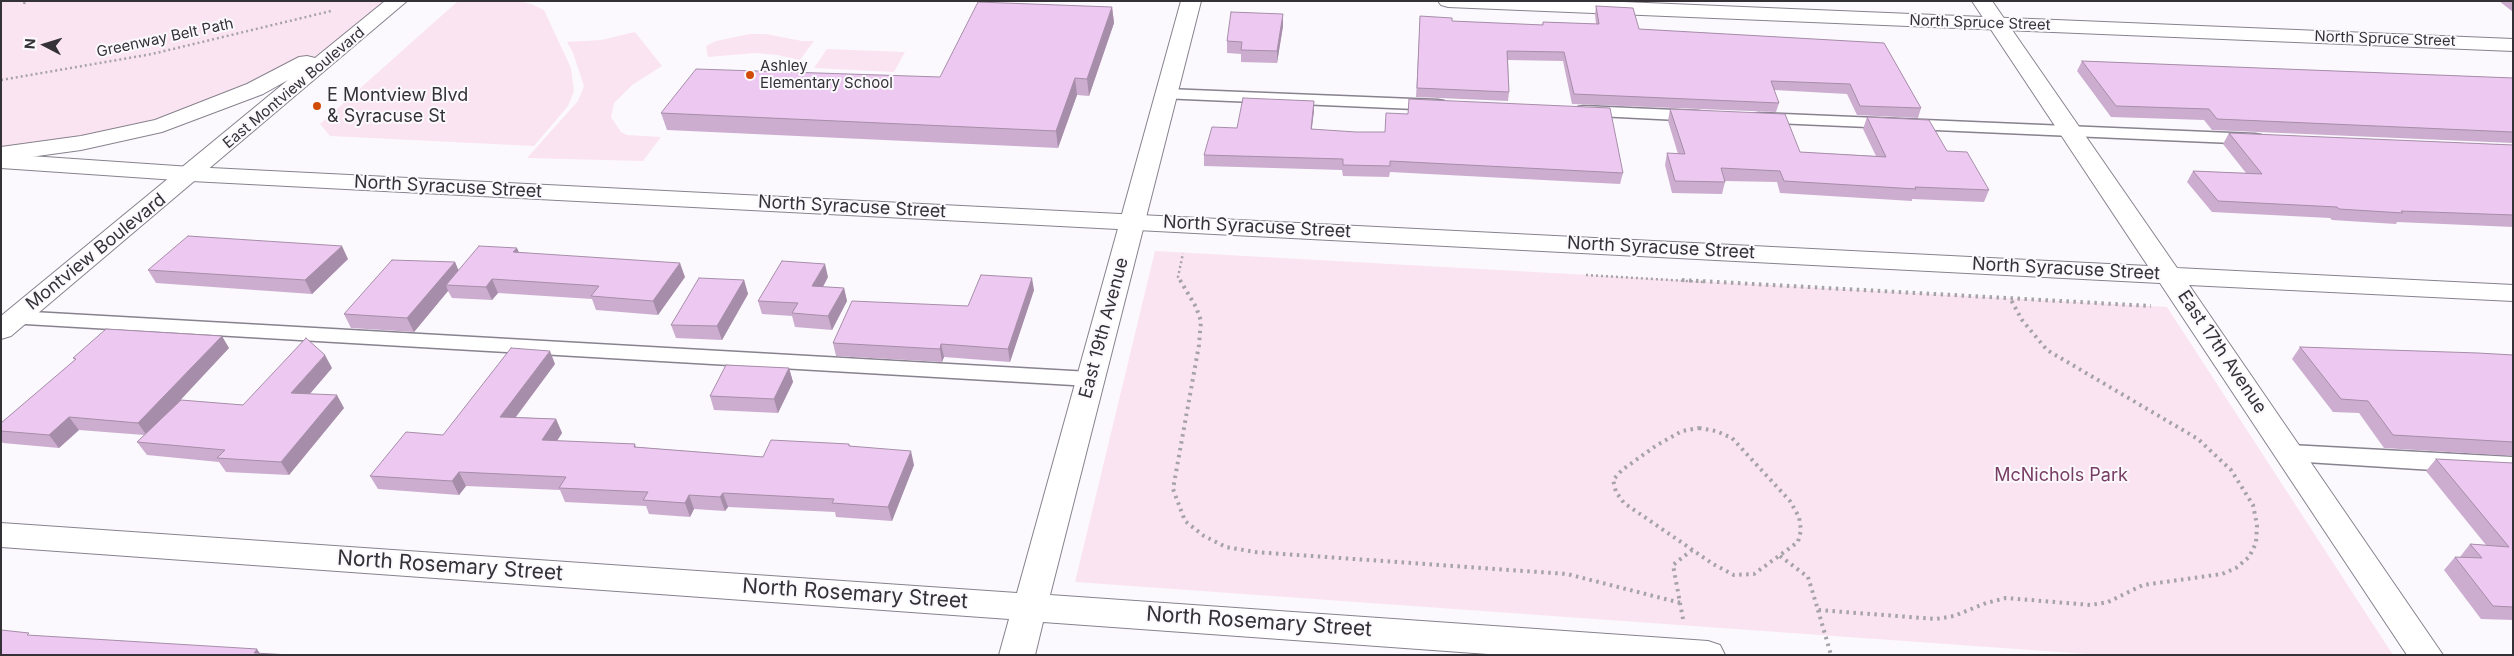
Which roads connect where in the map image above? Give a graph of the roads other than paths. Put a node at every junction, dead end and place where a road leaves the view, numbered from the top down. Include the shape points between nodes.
1 (397, 1) edge
2 (1191, 1) edge
3 (1448, 1) edge
4 (1982, 1) edge
5 (1997, 24) junction
6 (355, 37) junction
7 (2513, 45) edge
8 (1167, 94) junction
9 (1455, 106) edge
10 (1564, 110) edge
11 (1713, 117) edge
12 (1743, 118) edge
13 (2071, 131) junction
14 (2267, 139) edge
15 (1, 154) edge
16 (1, 161) edge
17 (191, 174) junction
18 (1133, 221) junction
19 (2169, 274) junction
20 (2513, 293) edge
21 (8, 324) edge
22 (1090, 379) junction
23 (2290, 453) junction
24 (2513, 466) edge
25 (1, 535) edge
26 (1031, 606) junction
27 (1017, 655) edge
28 (1708, 655) edge
29 (2426, 655) edge

1 - 6 street, East Montview Boulevard
2 - 8 street, East 19th Avenue
3 - 5 street, North Spruce Street
4 - 5 street, East 17th Avenue
5 - 7 street, North Spruce Street
5 - 13 street, East 17th Avenue
6 - 15 street via 255,89 190,116 112,137
6 - 17 street, East Montview Boulevard
8 - 9 lane
8 - 18 street, East 19th Avenue
10 - 11 lane
12 - 13 lane
13 - 14 lane
13 - 19 street, East 17th Avenue
16 - 17 street, North Syracuse Street
17 - 18 street, North Syracuse Street
17 - 21 street, Montview Boulevard
18 - 19 street, North Syracuse Street
18 - 22 street, East 19th Avenue
19 - 20 street, North Syracuse Street
19 - 23 street, East 17th Avenue
21 - 22 lane
22 - 26 street, East 19th Avenue
23 - 24 lane
23 - 29 street, East 17th Avenue
25 - 26 street, North Rosemary Street
26 - 27 street, East 19th Avenue
26 - 28 street, North Rosemary Street

